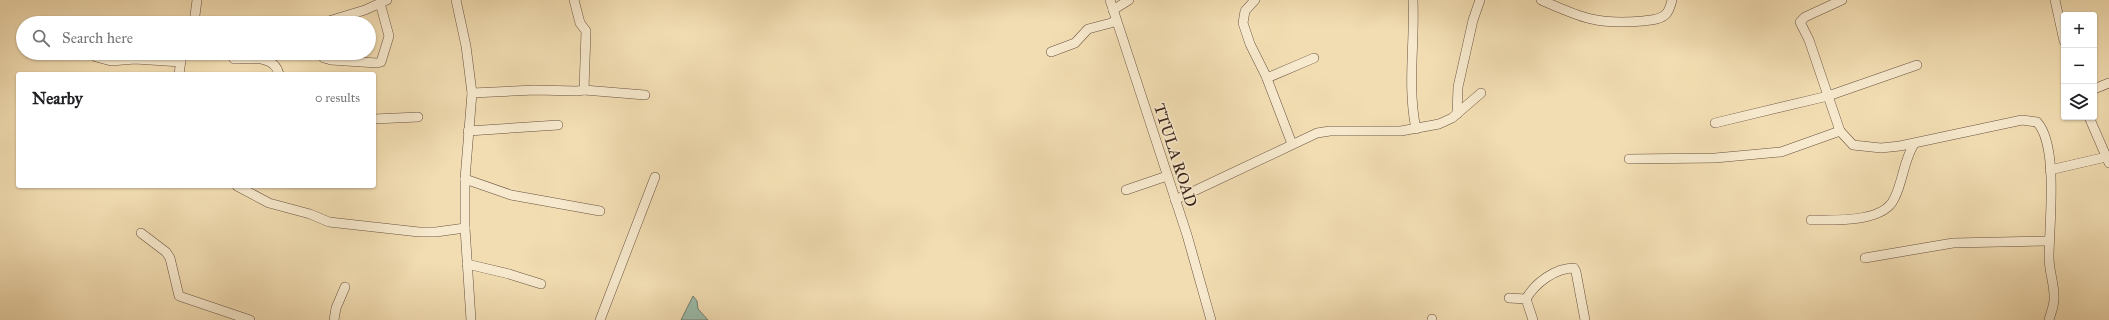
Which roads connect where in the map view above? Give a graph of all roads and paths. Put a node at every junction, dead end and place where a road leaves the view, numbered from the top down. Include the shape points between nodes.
1 (197, 0) edge
2 (456, 0) edge
3 (574, 0) edge
4 (1110, 0) edge
5 (1129, 0) edge
6 (1255, 0) edge
7 (1413, 0) edge
8 (1480, 0) edge
9 (1541, 0) edge
10 (1672, 0) edge
11 (1842, 0) edge
12 (2055, 0) edge
13 (383, 1) edge
14 (1113, 10) junction
15 (195, 16) edge
16 (345, 16) edge
17 (1116, 20) junction
18 (2061, 27) edge
19 (1051, 52) dead end
20 (1314, 58) dead end
21 (181, 60) edge
22 (265, 60) edge
23 (331, 60) edge
24 (1917, 65) dead end
25 (179, 72) edge
26 (278, 72) edge
27 (1267, 78) junction
28 (2109, 83) edge
29 (2097, 87) edge
30 (584, 90) junction
31 (1481, 93) dead end
32 (472, 94) junction
33 (645, 95) dead end
34 (1828, 96) junction
35 (1457, 114) junction
36 (418, 117) dead end
37 (376, 119) edge
38 (2090, 120) edge
39 (1715, 123) dead end
40 (558, 125) dead end
41 (1416, 128) junction
42 (468, 131) junction
43 (1840, 131) junction
44 (1292, 144) junction
45 (1914, 144) junction
46 (1629, 159) dead end
47 (2107, 160) edge
48 (2050, 170) junction
49 (1167, 176) junction
50 (655, 177) dead end
51 (465, 179) junction
52 (241, 188) edge
53 (1126, 190) dead end
54 (1175, 200) junction
55 (600, 211) dead end
56 (1811, 220) dead end
57 (465, 228) junction
58 (141, 233) dead end
59 (2049, 241) junction
60 (1865, 258) dead end
61 (467, 264) junction
62 (541, 284) dead end
63 (345, 287) dead end
64 (1509, 298) dead end
65 (1526, 299) junction
66 (250, 320) edge
67 (334, 320) edge
68 (471, 320) edge
69 (600, 320) edge
70 (1211, 320) edge
71 (1533, 320) edge
72 (1585, 320) edge
73 (2049, 320) edge

1 - 15 street
2 - 32 street via 466,46
3 - 30 street via 580,23 586,31
4 - 14 street, TTULA ROAD
5 - 14 street
6 - 27 street via 1246,11 1243,23
7 - 41 street via 1411,83
8 - 35 street via 1458,87
9 - 10 street via 1592,21 1619,23 1656,20 1667,13
11 - 34 street via 1800,22 1809,40
12 - 18 street
13 - 16 street
13 - 23 street via 389,36 382,62
14 - 17 street, TTULA ROAD
17 - 19 street via 1088,29 1075,42
17 - 49 street, TTULA ROAD
20 - 27 street
21 - 25 street
22 - 26 street via 275,65
24 - 34 street
27 - 44 street
28 - 29 street
30 - 32 street
30 - 33 street
31 - 35 street
32 - 42 street
34 - 39 street
34 - 43 street
35 - 41 street via 1447,122
36 - 37 street
38 - 47 street
40 - 42 street
41 - 44 street via 1385,132 1330,131
42 - 51 street
43 - 45 street via 1847,141 1859,146 1881,148
43 - 46 street via 1781,152 1715,158
44 - 54 street
45 - 48 street via 2031,120 2041,126 2049,153
45 - 56 street via 1904,165 1894,200 1888,206 1874,214 1853,220
47 - 48 street
48 - 59 street
49 - 53 street
49 - 54 street, TTULA ROAD
50 - 69 street
51 - 55 street via 511,195
51 - 57 street
52 - 57 street via 269,203 330,222 419,232
54 - 70 street, TTULA ROAD
57 - 61 street
58 - 66 street via 170,258 179,296
59 - 60 street via 1953,243
59 - 73 street via 2049,268 2054,298
61 - 62 street
61 - 68 street
63 - 67 street
64 - 65 street
65 - 71 street
65 - 72 street via 1537,285 1549,276 1574,268

